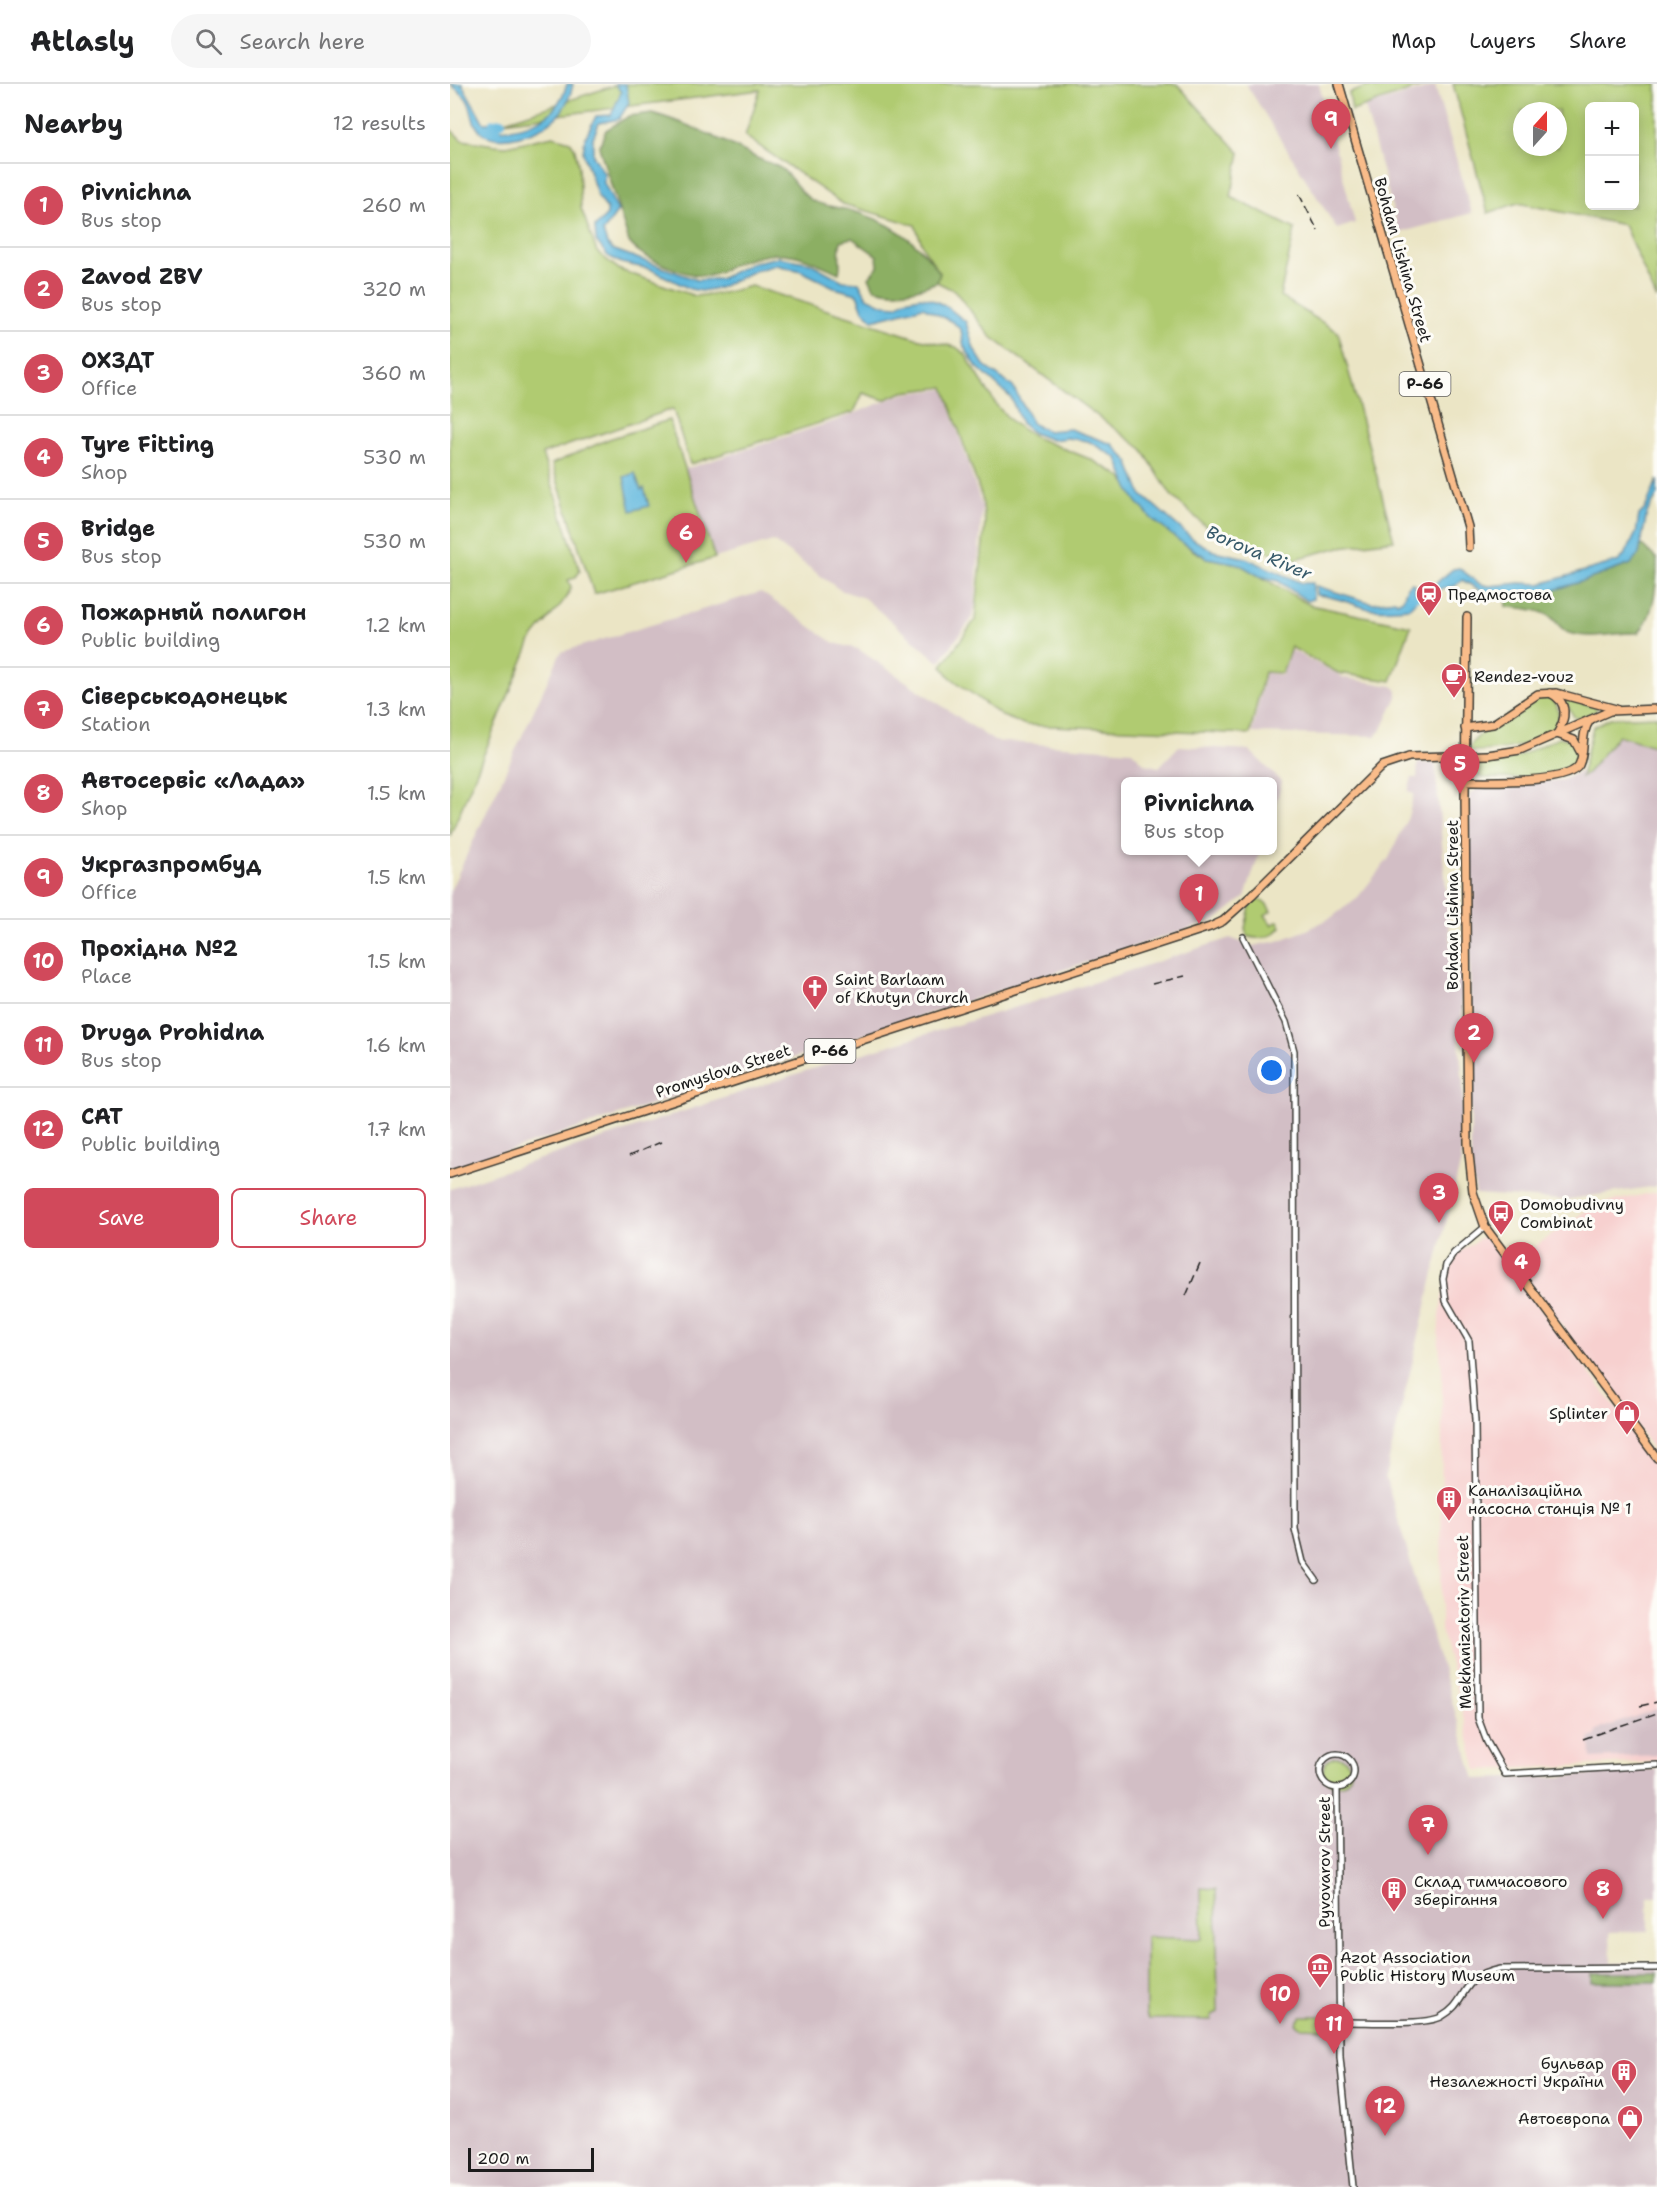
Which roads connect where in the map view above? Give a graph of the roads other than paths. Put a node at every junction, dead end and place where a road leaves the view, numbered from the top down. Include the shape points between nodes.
1 (1339, 84) edge
2 (1469, 547) dead end
3 (1467, 617) dead end
4 (1548, 693) junction
5 (1657, 709) edge
6 (1618, 710) junction
7 (1590, 719) junction
8 (1465, 728) junction
9 (1557, 734) junction
10 (1581, 757) junction
11 (1465, 782) junction
12 (1243, 937) dead end
13 (450, 1174) edge
14 (1485, 1227) junction
15 (1657, 1458) edge
16 (1316, 1580) dead end
17 (1657, 1765) edge
18 (1335, 1787) junction
19 (1657, 1968) edge
20 (1339, 2022) junction
21 (1353, 2187) edge

1 - 2 main road, Bohdan Lishina Street / Р-66 via 1468,527
3 - 8 main road, Bohdan Lishina Street
4 - 6 main road
4 - 8 main road via 1530,697 1493,724
4 - 9 main road via 1559,699 1565,711
5 - 6 main road
6 - 7 main road
7 - 9 main road
7 - 10 main road
8 - 11 main road, Bohdan Lishina Street
9 - 10 main road via 1574,740
9 - 13 main road, Promyslova Street / Р-66, bridge via 1520,750 1409,757 1382,765 1231,915 1210,927
10 - 11 main road via 1574,771 1564,776
11 - 14 main road, Bohdan Lishina Street via 1468,1144 1473,1192
12 - 16 street via 1287,1022 1294,1051 1295,1529 1303,1562
14 - 15 main road, Bohdan Lishina Street
14 - 17 street, Mekhanizatoriv Street via 1454,1253 1443,1278 1446,1301 1469,1341 1475,1420 1478,1718 1505,1774
18 - 18 street via 1346,1785 1353,1773 1350,1761 1338,1754 1328,1756 1320,1768 1322,1779
18 - 20 street, Pyvovarov Street
19 - 20 street via 1500,1969 1473,1978 1450,2011 1434,2020
20 - 21 street, Pyvovarov Street

